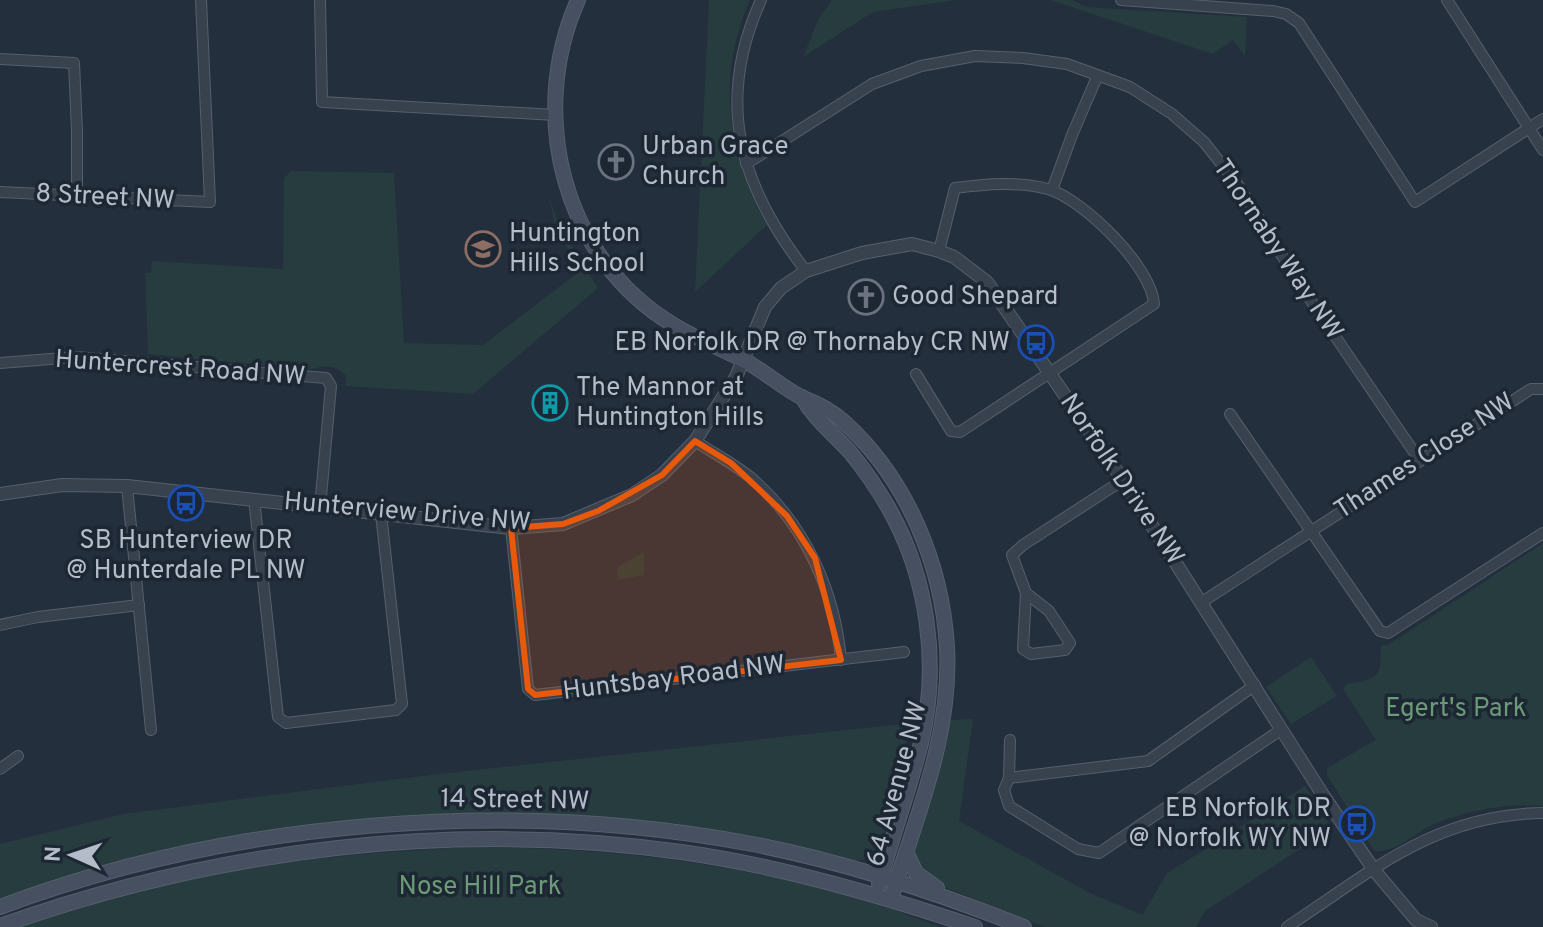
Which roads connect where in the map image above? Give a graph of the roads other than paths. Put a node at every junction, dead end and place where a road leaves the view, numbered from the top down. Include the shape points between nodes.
1 (201, 0) edge
2 (320, 0) edge
3 (578, 0) edge
4 (761, 0) edge
5 (1121, 0) edge
6 (1447, 0) edge
7 (0, 59) edge
8 (1097, 77) junction
9 (556, 115) junction
10 (1543, 119) edge
11 (1528, 127) junction
12 (1543, 150) edge
13 (746, 164) junction
14 (1052, 190) junction
15 (0, 192) edge
16 (77, 197) junction
17 (939, 251) junction
18 (806, 271) junction
19 (745, 361) junction
20 (0, 363) edge
21 (1049, 372) junction
22 (916, 374) dead end
23 (1543, 389) edge
24 (802, 397) junction
25 (1230, 414) dead end
26 (695, 441) junction
27 (1420, 461) junction
28 (1123, 480) junction
29 (127, 486) junction
30 (0, 494) edge
31 (254, 499) junction
32 (320, 507) junction
33 (381, 514) junction
34 (511, 528) junction
35 (1310, 532) junction
36 (1543, 533) edge
37 (1026, 593) junction
38 (1202, 602) junction
39 (139, 605) junction
40 (0, 625) edge
41 (904, 652) dead end
42 (841, 660) junction
43 (1255, 685) junction
44 (1282, 729) junction
45 (151, 730) dead end
46 (1010, 740) dead end
47 (18, 756) dead end
48 (0, 769) edge
49 (1009, 778) junction
50 (1543, 813) edge
51 (897, 824) junction
52 (907, 854) junction
53 (855, 868) junction
54 (1374, 870) junction
55 (881, 876) junction
56 (897, 880) junction
57 (876, 894) junction
58 (891, 899) junction
59 (0, 907) edge
60 (985, 911) junction
61 (0, 926) edge
62 (975, 927) edge
63 (1024, 927) edge
64 (1287, 927) edge
65 (1431, 927) edge

1 - 16 street, 8 Street NW via 210,202
2 - 9 street via 322,102
3 - 9 main road, 64 Avenue NW via 562,52
4 - 13 street via 747,30 737,87
5 - 11 street via 1286,14 1299,23 1415,202
6 - 11 street
7 - 16 street via 74,63
8 - 13 street, Thornaby Way NW via 1067,64 1023,58 975,56 921,66 872,84
8 - 14 street
8 - 27 street, Thornaby Way NW via 1130,87 1204,142 1238,185
9 - 19 main road, 64 Avenue NW via 565,186 601,260 651,311
10 - 11 street
11 - 12 street
13 - 18 street
14 - 17 street via 1026,184 955,188
14 - 21 street via 1128,250 1154,304
15 - 16 street, 8 Street NW
17 - 18 street, Norfolk Drive NW via 912,244
17 - 21 street, Norfolk Drive NW via 987,282
18 - 19 street, Norfolk Drive NW via 765,307
19 - 24 main road, 64 Avenue NW
19 - 26 street, Hunterview Drive NW
20 - 32 street, Huntercrest Road NW via 76,357 326,378 331,386
21 - 22 street via 960,432 951,431
21 - 28 street, Norfolk Drive NW
23 - 27 street, Thames Close NW via 1531,389
24 - 51 main road, 64 Avenue NW via 889,507 922,596 929,691 921,744
24 - 52 main road, 64 Avenue NW via 819,402 844,422 879,461 912,513 937,577 947,646 946,705
25 - 35 street
26 - 34 street, Hunterview Drive NW via 662,475 632,495 563,524
26 - 42 street via 757,482 815,558 839,633
27 - 35 street, Thames Close NW
28 - 37 street via 1012,555
28 - 38 street, Norfolk Drive NW
29 - 30 street, Hunterview Drive NW via 62,485
29 - 31 street, Hunterview Drive NW
29 - 39 street
31 - 32 street, Hunterview Drive NW
31 - 33 street via 278,717 286,723 396,710 402,704
32 - 33 street, Hunterview Drive NW
33 - 34 street, Hunterview Drive NW
34 - 42 street, Huntsbay Road NW via 528,689 535,695
35 - 36 street, Thames Close NW via 1380,631 1388,633
35 - 38 street, Thames Close NW
37 - 37 street via 1023,649 1031,654 1065,650 1070,643 1049,611
38 - 43 street, Norfolk Drive NW
39 - 40 street
39 - 45 street
41 - 42 street, Huntsbay Road NW
43 - 44 street, Norfolk Drive NW
43 - 49 street via 1148,761
44 - 49 street via 1099,853 1078,849 1009,806 1004,790
44 - 54 street, Norfolk Drive NW
46 - 49 street
47 - 48 street
50 - 54 street via 1477,819 1448,828
51 - 53 main road via 879,859
51 - 55 main road, 64 Avenue NW
52 - 56 main road, 64 Avenue NW
52 - 60 main road via 916,873 931,885
53 - 55 main road, 14 Street NW
53 - 59 main road, 14 Street NW via 686,834 556,822 473,821 335,829 197,851
54 - 64 street
54 - 65 street, Norfolk Drive NW via 1416,920
55 - 56 main road, 14 Street NW
55 - 57 main road, 64 Avenue NW
56 - 58 main road, 64 Avenue NW
56 - 60 main road, 14 Street NW
57 - 58 main road, 14 Street NW
57 - 61 main road, 14 Street NW via 683,852 562,841 409,842 197,871
58 - 62 main road, 14 Street NW
60 - 63 main road, 14 Street NW

